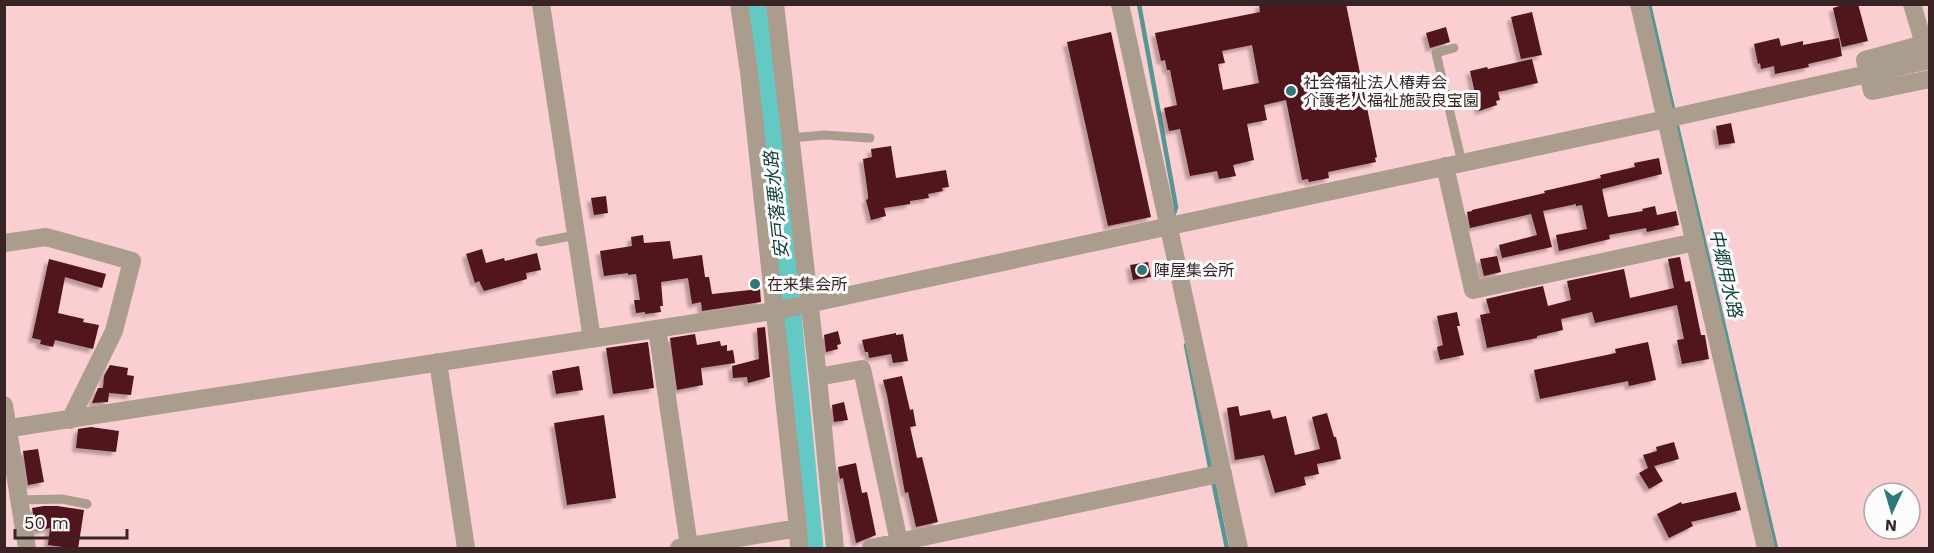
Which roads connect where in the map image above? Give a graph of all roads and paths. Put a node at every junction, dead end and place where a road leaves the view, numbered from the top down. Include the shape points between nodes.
1 (541, 4) edge
2 (739, 4) edge
3 (775, 4) edge
4 (1120, 4) edge
5 (1639, 4) edge
6 (1912, 4) edge
7 (1454, 48) dead end
8 (1929, 60) edge
9 (1868, 74) junction
10 (1929, 79) edge
11 (1666, 119) junction
12 (790, 138) junction
13 (870, 138) dead end
14 (1454, 165) junction
15 (1167, 226) junction
16 (576, 235) junction
17 (540, 242) dead end
18 (1695, 242) junction
19 (4, 243) edge
20 (805, 305) junction
21 (777, 311) junction
22 (657, 329) junction
23 (592, 339) junction
24 (438, 362) junction
25 (818, 376) junction
26 (4, 405) edge
27 (70, 420) junction
28 (6, 429) edge
29 (1223, 473) junction
30 (19, 500) junction
31 (87, 504) dead end
32 (798, 528) junction
33 (899, 542) junction
34 (927, 542) edge
35 (684, 547) edge
36 (27, 549) edge
37 (466, 549) edge
38 (800, 549) edge
39 (835, 549) edge
40 (871, 549) edge
41 (1239, 549) edge
42 (1766, 549) edge

1 - 16 street
2 - 21 street
3 - 12 street
4 - 15 street
5 - 11 street
6 - 9 street via 1923,44 1864,60
7 - 14 lane via 1436,53
8 - 9 street
9 - 10 street via 1872,91
9 - 11 street
11 - 14 street
11 - 18 street
12 - 13 lane
12 - 20 street
14 - 15 street
14 - 18 street via 1473,290
15 - 20 street
15 - 29 street
16 - 17 lane
16 - 23 street
18 - 42 street
19 - 27 street via 46,237 132,261 114,331
20 - 21 street
20 - 25 street
21 - 22 street
21 - 32 street
22 - 23 street
22 - 35 street
23 - 24 street
24 - 27 street
24 - 37 street
25 - 33 street via 862,369
25 - 39 street
26 - 28 street
27 - 28 street
28 - 30 street
29 - 34 street
29 - 41 street
30 - 31 lane via 62,499
30 - 36 street
32 - 35 street
32 - 38 street
33 - 34 street
33 - 40 street

